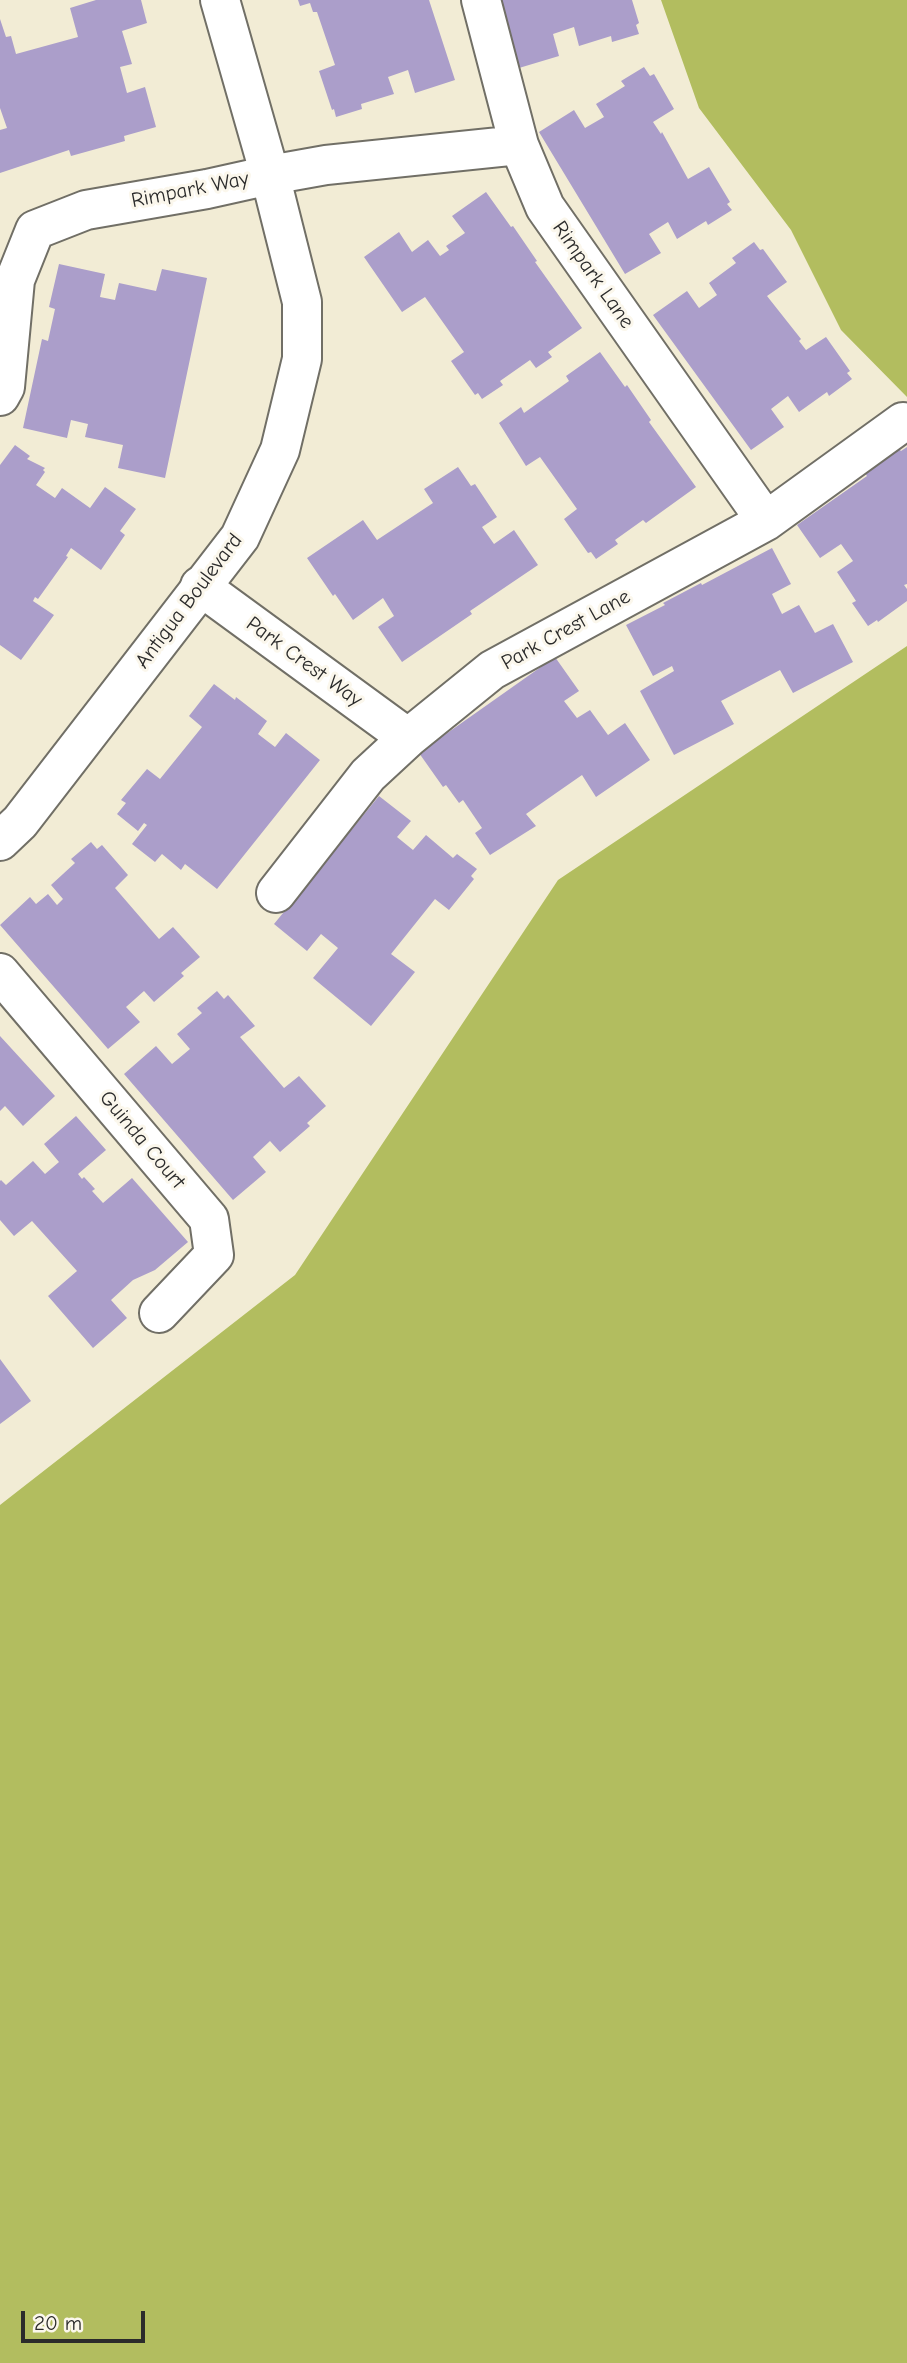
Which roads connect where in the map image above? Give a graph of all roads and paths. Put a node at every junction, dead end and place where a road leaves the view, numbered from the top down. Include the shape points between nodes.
1 (220, 0) edge
2 (481, 0) edge
3 (519, 145) junction
4 (270, 175) junction
5 (0, 396) edge
6 (902, 422) dead end
7 (766, 521) junction
8 (200, 586) junction
9 (408, 738) junction
10 (0, 841) edge
11 (276, 893) dead end
12 (0, 973) edge
13 (159, 1313) dead end

1 - 4 street, Antigua Boulevard
2 - 3 street, Rimpark Lane
3 - 4 street, Rimpark Way
3 - 7 street, Rimpark Lane via 545,207
4 - 5 street, Rimpark Way via 86,210 35,230 15,280 5,387
4 - 8 street, Antigua Boulevard via 302,302 302,359 280,450 240,537
6 - 7 street, Park Crest Lane
7 - 9 street, Park Crest Lane via 492,670
8 - 9 street, Park Crest Way
8 - 10 street, Antigua Boulevard via 20,822
9 - 11 street, Park Crest Lane via 368,775
12 - 13 street, Guinda Court via 209,1219 214,1255

